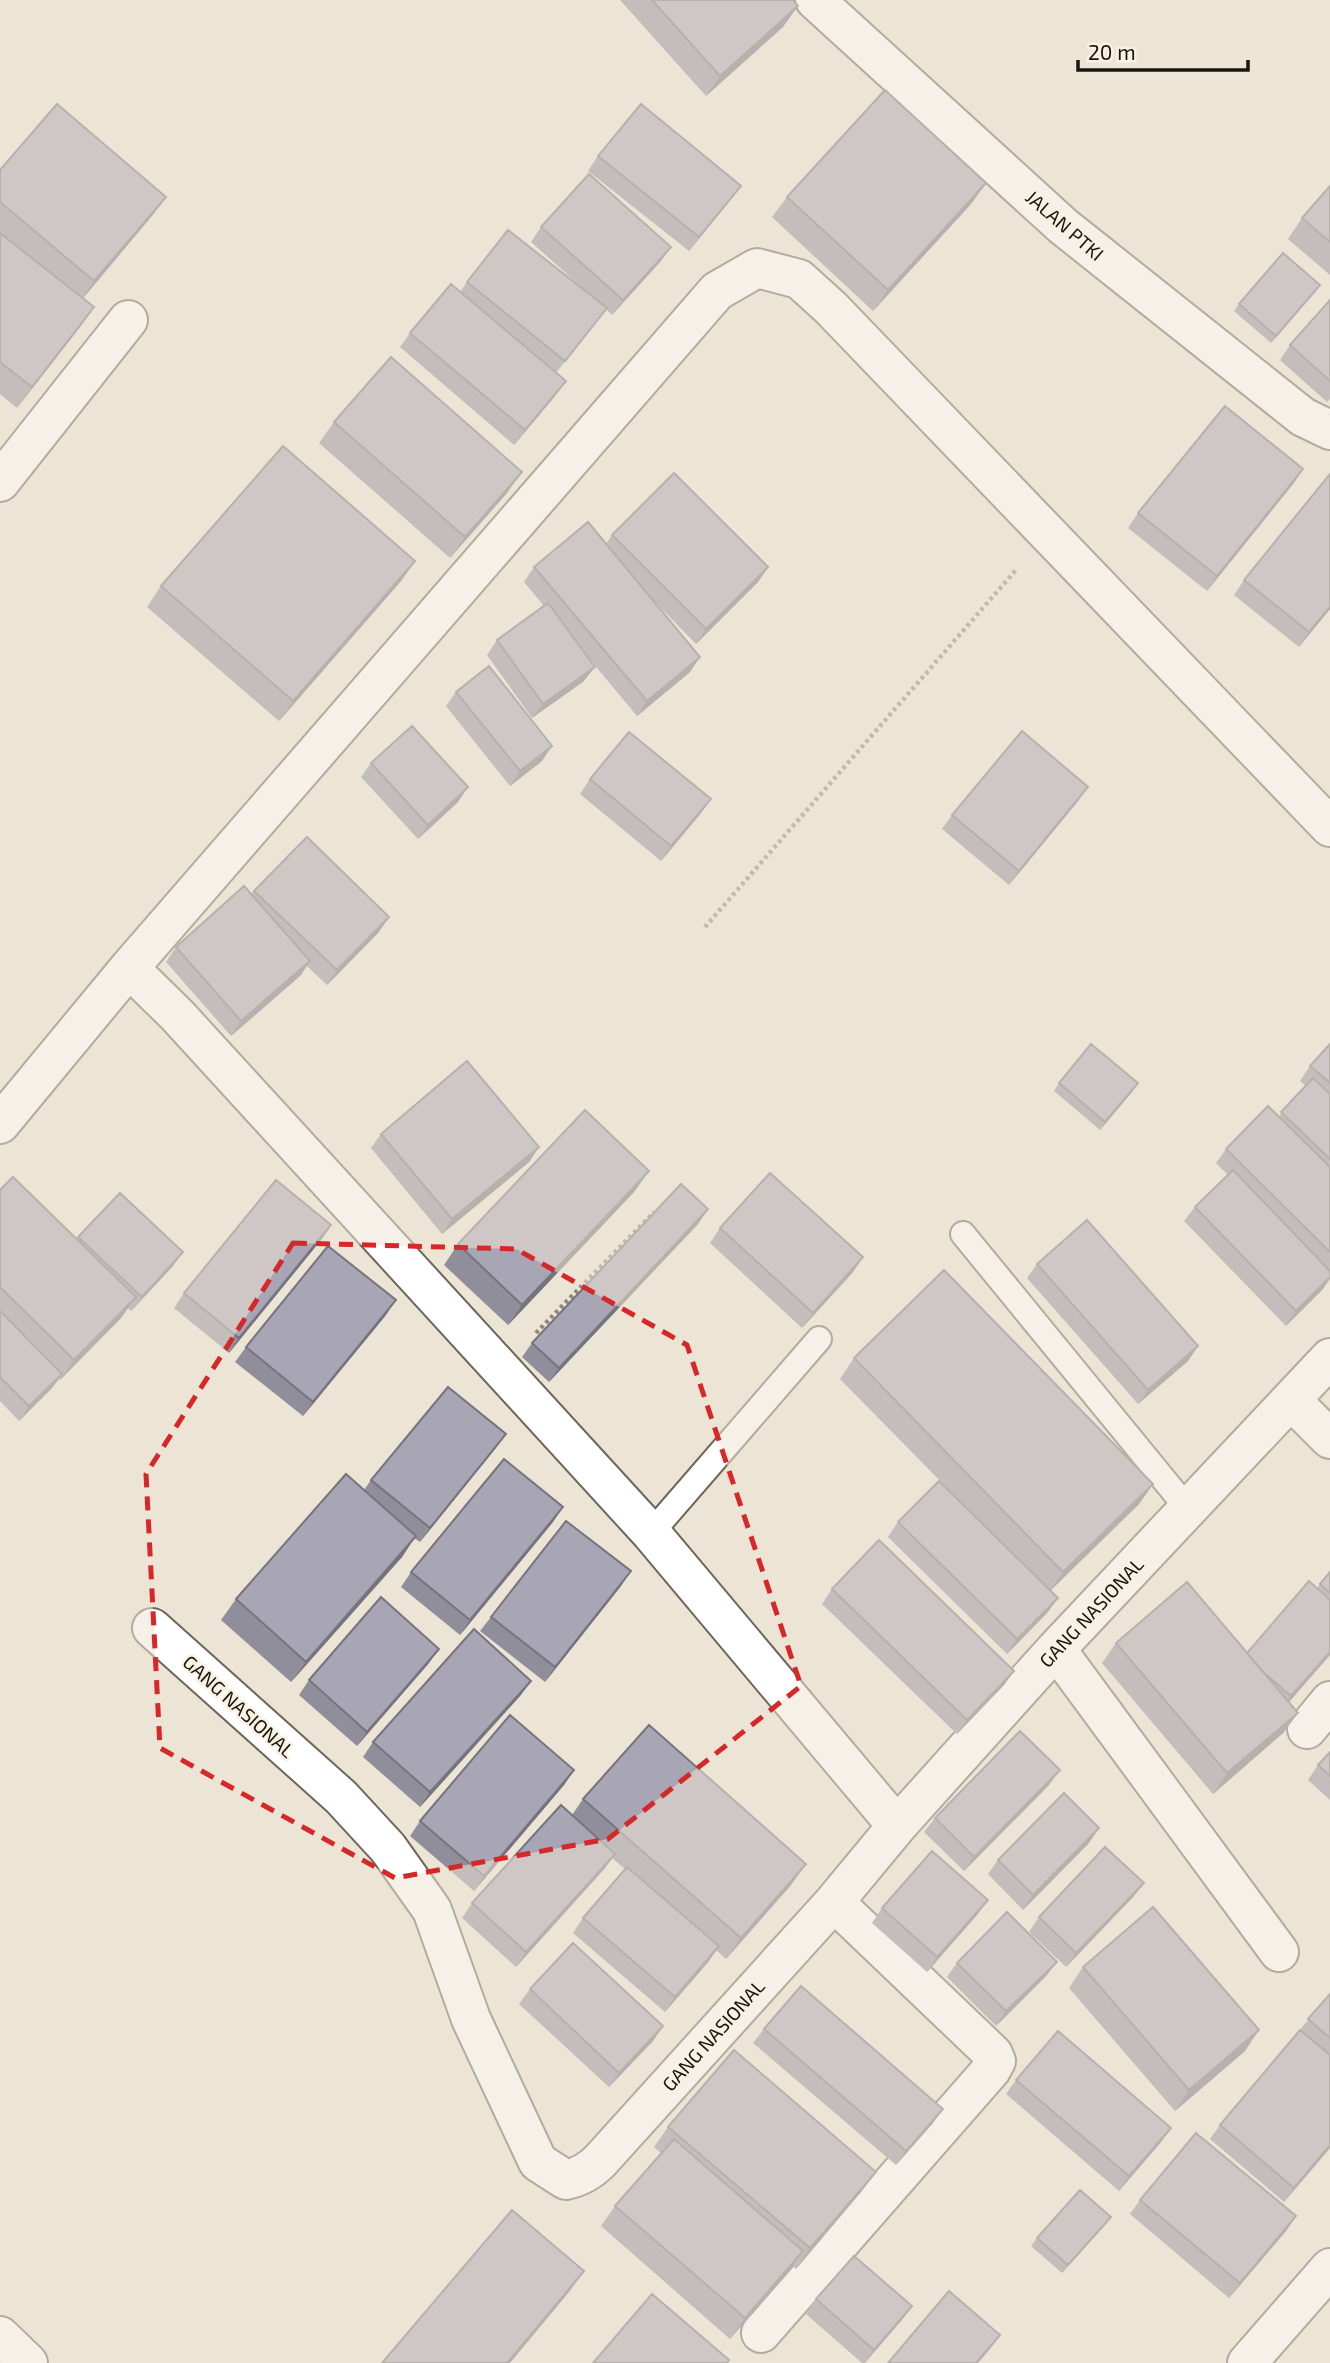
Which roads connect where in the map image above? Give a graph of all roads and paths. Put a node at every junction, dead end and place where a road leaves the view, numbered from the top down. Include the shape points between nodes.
1 (815, 0) edge
2 (128, 320) dead end
3 (1330, 430) edge
4 (0, 482) edge
5 (1049, 532) junction
6 (1330, 827) edge
7 (705, 927) dead end
8 (129, 968) junction
9 (0, 1124) edge
10 (654, 1212) edge
11 (963, 1234) dead end
12 (819, 1339) dead end
13 (1330, 1358) edge
14 (501, 1369) junction
15 (1291, 1400) junction
16 (1330, 1438) edge
17 (1188, 1509) junction
18 (651, 1533) junction
19 (152, 1628) dead end
20 (1056, 1649) junction
21 (897, 1826) junction
22 (834, 1902) junction
23 (1279, 1952) dead end
24 (1330, 2267) edge
25 (761, 2333) edge
26 (0, 2336) edge
27 (28, 2363) edge
28 (1247, 2363) edge

1 - 3 main road, JALAN PTKI via 1063,226 1303,417
2 - 4 main road
5 - 6 main road
5 - 7 path
5 - 8 main road via 799,279 757,268 718,291
8 - 9 main road
8 - 14 main road
10 - 14 path
11 - 17 lane
12 - 18 lane
13 - 15 main road, GANG NASIONAL
14 - 18 main road
15 - 16 main road
15 - 17 main road, GANG NASIONAL
17 - 20 main road, GANG NASIONAL
18 - 21 main road
19 - 22 main road, GANG NASIONAL via 341,1797 388,1848 432,1910 471,2019 538,2162 566,2180 584,2174 600,2161
20 - 21 main road, GANG NASIONAL
20 - 23 main road
21 - 22 main road, GANG NASIONAL
22 - 25 main road via 996,2061
24 - 28 main road
26 - 27 main road

